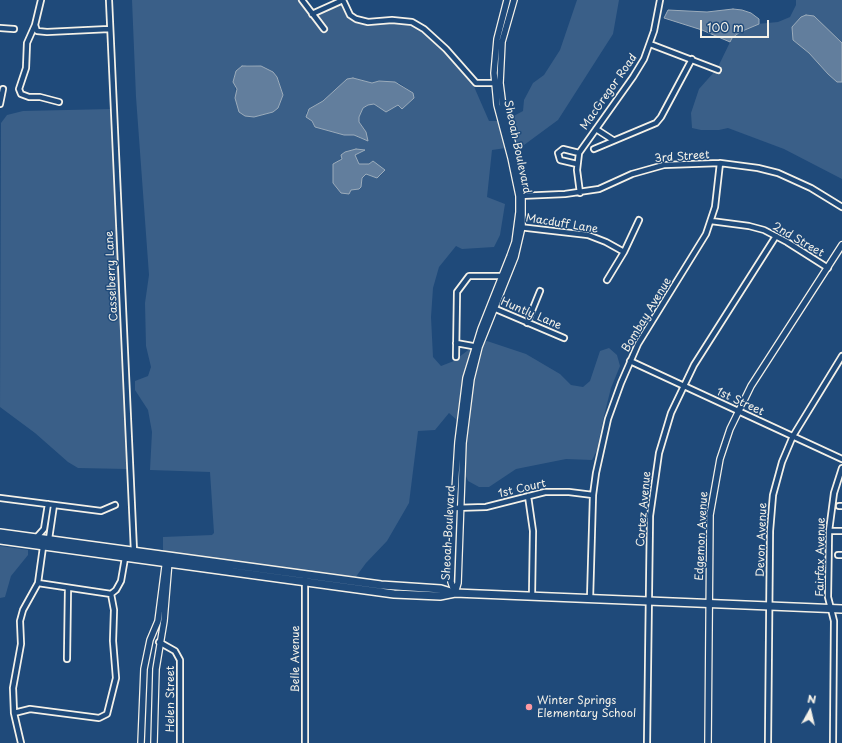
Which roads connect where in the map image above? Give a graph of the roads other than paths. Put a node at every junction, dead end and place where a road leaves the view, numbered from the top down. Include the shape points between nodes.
1 (41, 0) edge
2 (109, 0) edge
3 (343, 0) edge
4 (508, 0) edge
5 (514, 0) edge
6 (660, 0) edge
7 (305, 1) edge
8 (312, 14) junction
9 (35, 25) junction
10 (0, 28) edge
11 (14, 29) dead end
12 (109, 29) junction
13 (324, 29) dead end
14 (650, 44) junction
15 (692, 59) junction
16 (718, 70) dead end
17 (497, 83) junction
18 (4, 89) dead end
19 (59, 102) dead end
20 (0, 104) edge
21 (596, 128) junction
22 (613, 140) junction
23 (594, 149) dead end
24 (579, 153) junction
25 (720, 163) junction
26 (577, 164) junction
27 (580, 193) junction
28 (520, 196) junction
29 (842, 208) edge
30 (639, 220) dead end
31 (711, 221) junction
32 (520, 227) junction
33 (776, 236) junction
34 (842, 245) edge
35 (624, 252) junction
36 (828, 268) junction
37 (503, 276) junction
38 (607, 280) dead end
39 (540, 292) dead end
40 (492, 307) junction
41 (527, 322) junction
42 (564, 338) dead end
43 (456, 343) junction
44 (477, 347) junction
45 (842, 356) edge
46 (456, 357) dead end
47 (630, 361) junction
48 (683, 386) junction
49 (738, 411) junction
50 (792, 436) junction
51 (842, 459) edge
52 (842, 468) edge
53 (593, 495) junction
54 (528, 496) junction
55 (0, 498) edge
56 (48, 504) junction
57 (54, 505) junction
58 (115, 505) dead end
59 (454, 508) junction
60 (461, 508) junction
61 (45, 519) junction
62 (52, 520) junction
63 (829, 531) junction
64 (842, 531) edge
65 (0, 533) edge
66 (36, 538) junction
67 (49, 539) junction
68 (0, 540) edge
69 (60, 541) junction
70 (32, 545) junction
71 (43, 546) junction
72 (134, 551) junction
73 (168, 556) junction
74 (125, 558) junction
75 (167, 564) junction
76 (282, 571) junction
77 (264, 576) junction
78 (305, 578) junction
79 (38, 583) junction
80 (68, 588) junction
81 (454, 593) junction
82 (111, 594) junction
83 (532, 596) junction
84 (590, 598) junction
85 (649, 601) junction
86 (709, 603) junction
87 (769, 606) junction
88 (831, 608) junction
89 (842, 608) edge
90 (159, 642) junction
91 (67, 659) dead end
92 (14, 713) junction
93 (21, 743) edge
94 (141, 743) edge
95 (154, 743) edge
96 (180, 743) edge
97 (305, 743) edge
98 (647, 743) edge
99 (708, 743) edge
100 (768, 743) edge
101 (833, 743) edge

1 - 9 street
2 - 12 street, Casselberry Lane
3 - 8 street
3 - 17 street via 350,16 356,19 368,22 412,22 446,49 476,82
4 - 17 street, Sheoah Boulevard via 494,57
5 - 17 street, Sheoah Boulevard via 502,42
6 - 14 street, MacGregor Road
7 - 8 street
8 - 13 street
9 - 12 street via 37,31 47,32
9 - 19 street via 27,43 26,68 19,88 21,94 29,97
10 - 11 street
12 - 72 street, Casselberry Lane
14 - 15 street
14 - 21 street, MacGregor Road via 633,77
15 - 16 street
15 - 22 street via 656,123
17 - 28 street, Sheoah Boulevard via 518,161
18 - 20 street
21 - 22 street
21 - 24 street, MacGregor Road
22 - 23 street
24 - 26 street, MacGregor Road
24 - 26 street via 563,149 558,153 560,160
25 - 27 street, 3rd Street via 664,165 632,174 599,189
25 - 29 street, 3rd Street via 778,173 811,188
25 - 31 street, Bombay Avenue via 718,193
26 - 27 street, MacGregor Road
27 - 28 street, 3rd Street
28 - 32 street, Sheoah Boulevard
30 - 35 street
31 - 33 street, 2nd Street via 749,226
31 - 47 street, Bombay Avenue via 699,247
32 - 35 street, Macduff Lane via 588,235
32 - 37 street, Sheoah Boulevard
32 - 40 street, Sheoah Boulevard via 515,257
33 - 36 street, 2nd Street
33 - 48 street, Cortez Avenue via 704,347
34 - 36 street, Edgemon Avenue
35 - 38 street
36 - 49 street, Edgemon Avenue via 751,386
37 - 40 street, Sheoah Boulevard
37 - 43 street via 473,275 467,278 456,296
39 - 41 street
40 - 41 street, Huntly Lane
40 - 44 street, Sheoah Boulevard
41 - 42 street, Huntly Lane
43 - 44 street
43 - 46 street
44 - 59 street, Sheoah Boulevard via 466,378 462,403
44 - 60 street, Sheoah Boulevard via 462,443
45 - 50 street, Devon Avenue
47 - 48 street, 1st Street
47 - 53 street, Bombay Avenue via 608,419 598,459
48 - 49 street, 1st Street
48 - 85 street, Cortez Avenue via 671,413 656,470 650,516
49 - 50 street, 1st Street
49 - 86 street, Edgemon Avenue via 724,446 714,484 710,515
50 - 51 street, 1st Street
50 - 87 street, Devon Avenue via 774,495 770,531
52 - 63 street, Fairfax Avenue via 834,493
53 - 54 street, 1st Court via 558,491
53 - 84 street, Bombay Avenue
54 - 60 street, 1st Court via 486,507
54 - 83 street via 533,531
55 - 56 street
56 - 57 street
56 - 61 street
57 - 58 street via 101,511
57 - 62 street
59 - 60 street, 1st Court
59 - 81 street, Sheoah Boulevard via 451,582
60 - 81 street, Sheoah Boulevard via 458,583
61 - 62 street
61 - 66 street via 44,529
62 - 67 street
63 - 64 street
63 - 88 street, Fairfax Avenue via 828,597
65 - 66 main road
66 - 67 main road
67 - 69 main road
67 - 70 main road
68 - 70 main road
69 - 71 main road
69 - 72 main road
70 - 71 main road
71 - 74 main road
71 - 79 street
72 - 73 main road
73 - 75 street
73 - 76 main road
74 - 75 main road
74 - 82 street via 121,581
75 - 77 main road
75 - 90 street via 164,621
75 - 94 street via 158,621 150,640 144,669
76 - 77 main road
76 - 78 main road
77 - 78 main road
78 - 81 main road via 441,589
78 - 97 street, Belle Avenue
79 - 80 street
79 - 92 street via 22,610 21,644 13,688
80 - 82 street
80 - 91 street
81 - 83 main road
82 - 92 street via 117,673 107,714 99,718 30,709
83 - 84 main road
84 - 85 main road
85 - 86 main road
85 - 98 street, Cortez Avenue
86 - 87 main road
86 - 99 street, Edgemon Avenue
87 - 88 main road
87 - 100 street, Devon Avenue
88 - 89 main road
88 - 101 street, Fairfax Avenue via 834,621
90 - 95 street
90 - 96 street, Helen Street via 175,651 180,660
92 - 93 street

